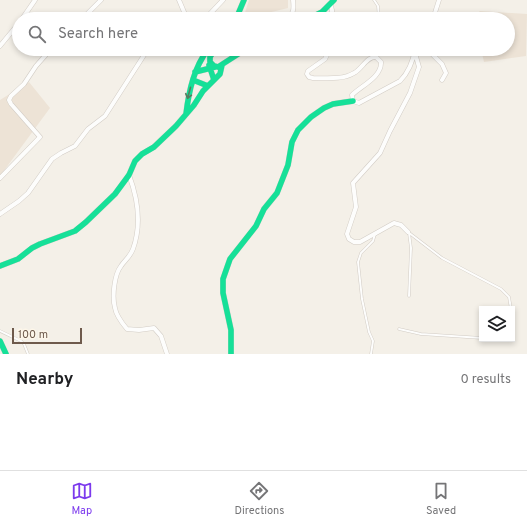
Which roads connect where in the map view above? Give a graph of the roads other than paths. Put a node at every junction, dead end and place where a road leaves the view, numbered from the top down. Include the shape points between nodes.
1 (35, 0) edge
2 (101, 0) edge
3 (179, 0) edge
4 (224, 0) edge
5 (244, 0) edge
6 (293, 0) edge
7 (334, 0) edge
8 (374, 0) edge
9 (439, 0) edge
10 (331, 6) junction
11 (27, 12) edge
12 (89, 12) edge
13 (184, 12) edge
14 (212, 12) edge
15 (239, 12) edge
16 (293, 12) edge
17 (320, 12) edge
18 (332, 12) edge
19 (378, 12) edge
20 (436, 12) edge
21 (12, 31) edge
22 (0, 46) edge
23 (45, 56) edge
24 (144, 56) edge
25 (202, 56) edge
26 (209, 56) edge
27 (236, 56) edge
28 (326, 56) edge
29 (413, 56) edge
30 (416, 56) edge
31 (434, 56) edge
32 (376, 57) joint
33 (222, 65) junction
34 (212, 67) junction
35 (195, 72) junction
36 (193, 80) junction
37 (214, 80) junction
38 (442, 80) dead end
39 (208, 86) junction
40 (353, 101) junction
41 (186, 114) junction
42 (129, 175) junction
43 (0, 178) edge
44 (0, 214) edge
45 (408, 232) junction
46 (375, 234) junction
47 (0, 266) edge
48 (409, 296) dead end
49 (510, 306) edge
50 (399, 329) dead end
51 (0, 331) edge
52 (479, 338) edge
53 (0, 341) edge
54 (6, 354) edge
55 (28, 354) edge
56 (167, 354) edge
57 (231, 354) edge
58 (371, 354) edge

1 - 11 street
2 - 12 street
3 - 13 street
4 - 14 street
5 - 15 street
6 - 16 street
7 - 10 street
8 - 19 lane
9 - 20 street
10 - 17 street
10 - 18 street
21 - 22 street
23 - 43 street via 9,100 40,137
24 - 44 street via 105,116 88,129 75,146 52,159 28,192
25 - 35 street
26 - 34 street
27 - 33 street
28 - 32 street via 308,71 309,77 348,76 370,58
29 - 40 street via 408,72 400,81 359,103
30 - 46 street via 419,67 410,93 380,153 353,183 356,207 347,234 357,243
31 - 38 street via 446,73
32 - 40 street via 381,62 380,69 368,83 352,95
33 - 34 street
33 - 37 street via 221,72
34 - 35 street
34 - 37 street
35 - 36 street
36 - 39 street
36 -> 41 street
37 - 39 street
39 - 41 street
40 - 57 street via 324,108 298,130 277,193 228,263 223,279 223,293 231,330
41 - 42 street via 165,137 135,161
42 - 47 street via 115,194 81,227 40,244 18,259
42 - 56 street via 138,205 138,226 133,251 120,267 116,278 114,308 127,329 154,328 161,336
45 - 46 street via 401,225 394,224
45 - 48 lane via 412,248
45 - 49 lane via 442,258 501,288 509,297
46 - 58 lane via 373,241 359,256 358,262 362,299 373,341
50 - 52 lane via 421,334
51 - 55 lane via 21,341
53 - 54 street

